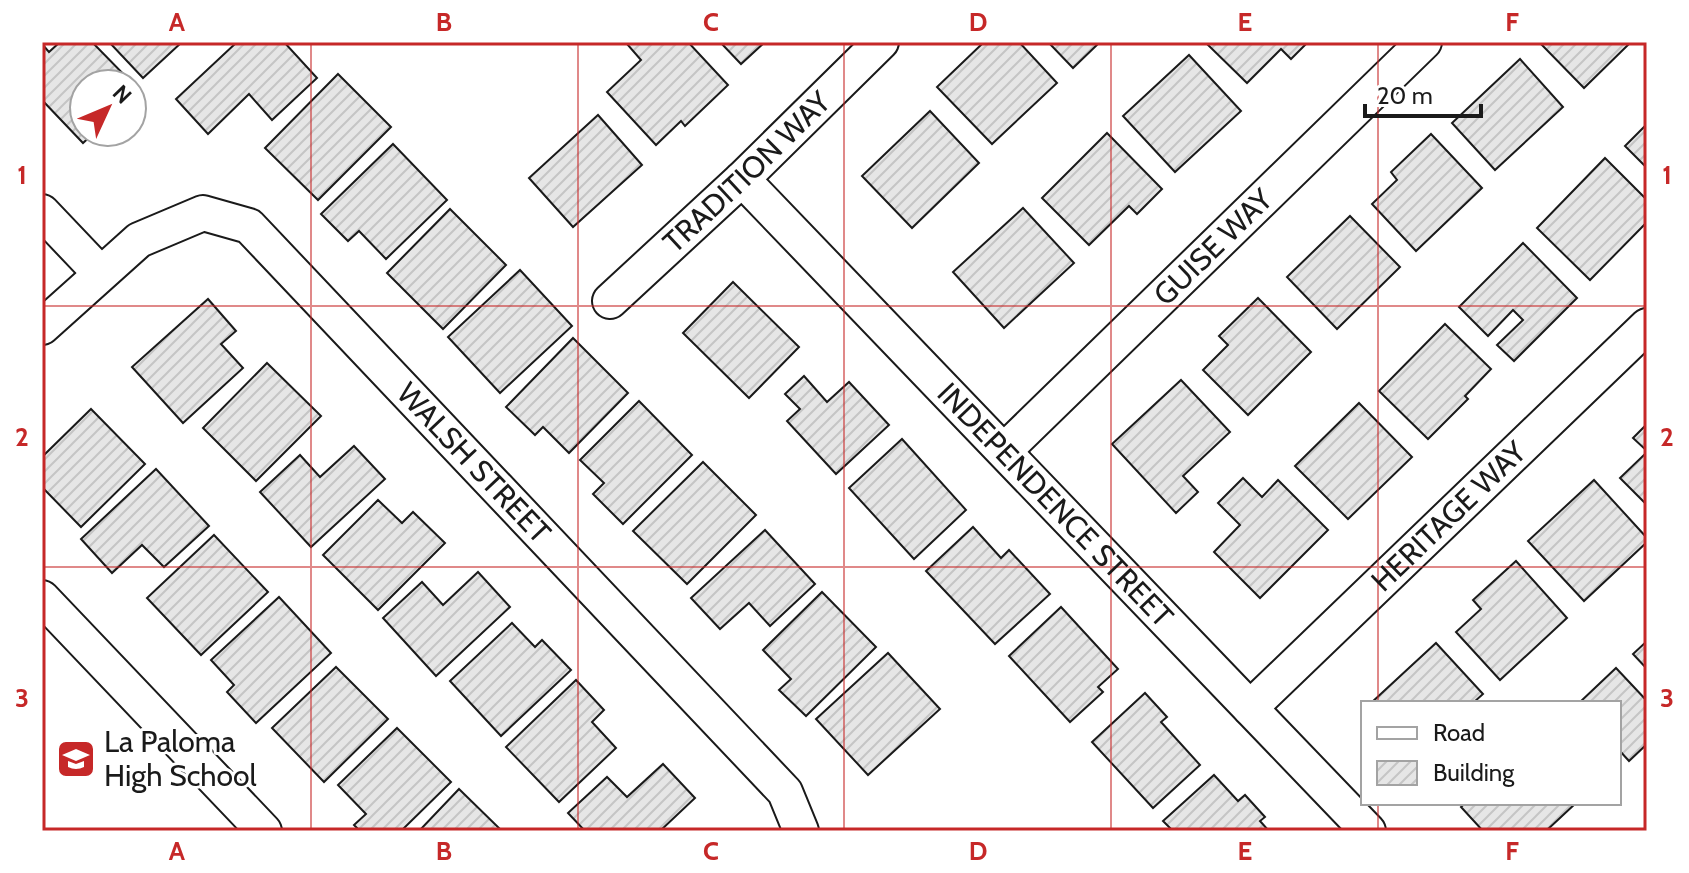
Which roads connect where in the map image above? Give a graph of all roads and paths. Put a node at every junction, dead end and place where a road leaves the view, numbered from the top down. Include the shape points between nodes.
1 (881, 42) edge
2 (1424, 42) edge
3 (742, 179) junction
4 (42, 212) edge
5 (100, 273) junction
6 (610, 301) dead end
7 (1647, 326) edge
8 (42, 327) edge
9 (1004, 451) junction
10 (42, 598) edge
11 (1250, 708) junction
12 (264, 831) edge
13 (801, 831) edge
14 (1368, 831) edge

1 - 3 street, TRADITION WAY
2 - 9 street, GUISE WAY
3 - 6 street, TRADITION WAY
3 - 9 street, INDEPENDENCE STREET
4 - 5 street
5 - 8 street, WALSH STREET
5 - 13 street, WALSH STREET via 139,240 203,213 249,226 785,792
7 - 11 street, HERITAGE WAY
9 - 11 street, INDEPENDENCE STREET
10 - 12 street
11 - 14 street, INDEPENDENCE STREET

